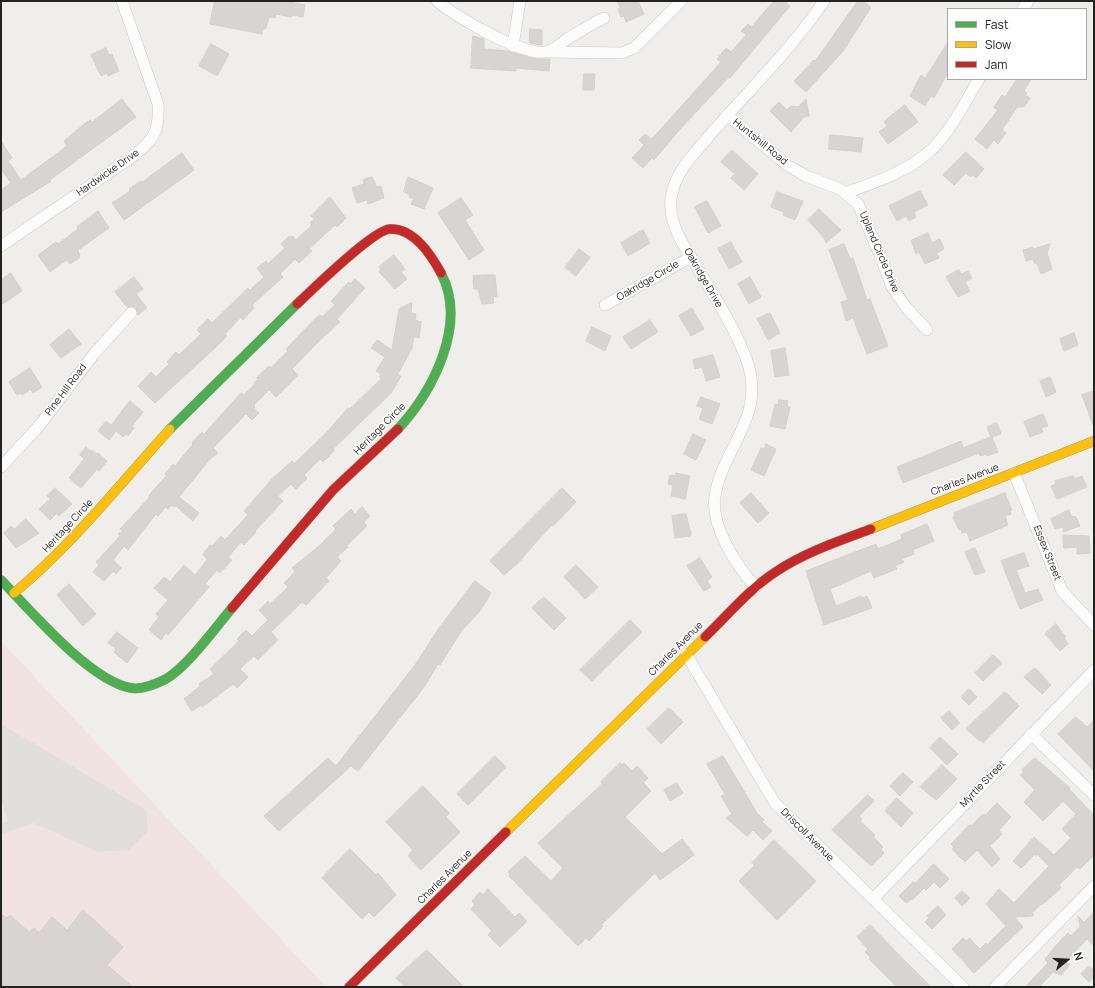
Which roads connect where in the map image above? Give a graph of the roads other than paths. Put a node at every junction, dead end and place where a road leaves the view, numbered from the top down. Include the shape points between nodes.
1 (122, 1) edge
2 (437, 1) edge
3 (520, 1) edge
4 (681, 1) edge
5 (824, 1) edge
6 (604, 18) dead end
7 (513, 46) junction
8 (548, 52) junction
9 (978, 80) edge
10 (727, 115) junction
11 (845, 193) junction
12 (1, 246) edge
13 (691, 257) junction
14 (605, 305) dead end
15 (131, 313) dead end
16 (928, 330) dead end
17 (1094, 441) edge
18 (1, 467) edge
19 (1014, 473) junction
20 (1, 580) edge
21 (756, 587) junction
22 (14, 593) junction
23 (1094, 625) edge
24 (686, 654) junction
25 (1094, 670) edge
26 (1031, 734) junction
27 (1094, 795) edge
28 (1094, 886) edge
29 (872, 899) junction
30 (349, 987) edge
31 (962, 987) edge
32 (995, 987) edge

1 - 12 street, Hardwicke Drive via 158,104 159,122 155,134 129,159
2 - 7 street
3 - 7 street
4 - 8 street via 634,48 622,53
5 - 10 street, Oakridge Drive via 777,62
6 - 8 street
7 - 8 street
9 - 11 street via 932,149 914,163 881,180
10 - 11 street, Huntshill Road via 787,165
10 - 13 street, Oakridge Drive via 684,166 674,184 670,208
11 - 16 street, Upland Circle Drive via 858,204 892,287 905,306
13 - 14 street, Oakridge Circle
13 - 21 street, Oakridge Drive via 731,326 746,358 750,376 751,398 745,425 720,476 714,497 715,516 729,551
15 - 18 street, Pine Hill Road via 94,354 39,426
17 - 19 street, Charles Avenue
19 - 21 street, Charles Avenue via 809,553 776,571
19 - 23 street, Essex Street via 1062,591
20 - 22 street, Heritage Circle
21 - 24 street, Charles Avenue
22 - 22 street, Heritage Circle via 34,578 77,535 170,430 314,287 348,257 383,230 393,227 404,231 422,245 445,280 451,308 445,344 436,373 424,398 406,421 308,518 212,631 168,677 145,687 130,688 117,684 84,662
24 - 29 street, Driscoll Avenue via 775,803
24 - 30 street, Charles Avenue
25 - 26 street, Myrtle Street
26 - 27 street
26 - 29 street, Myrtle Street
28 - 32 street
29 - 31 street, Driscoll Avenue

